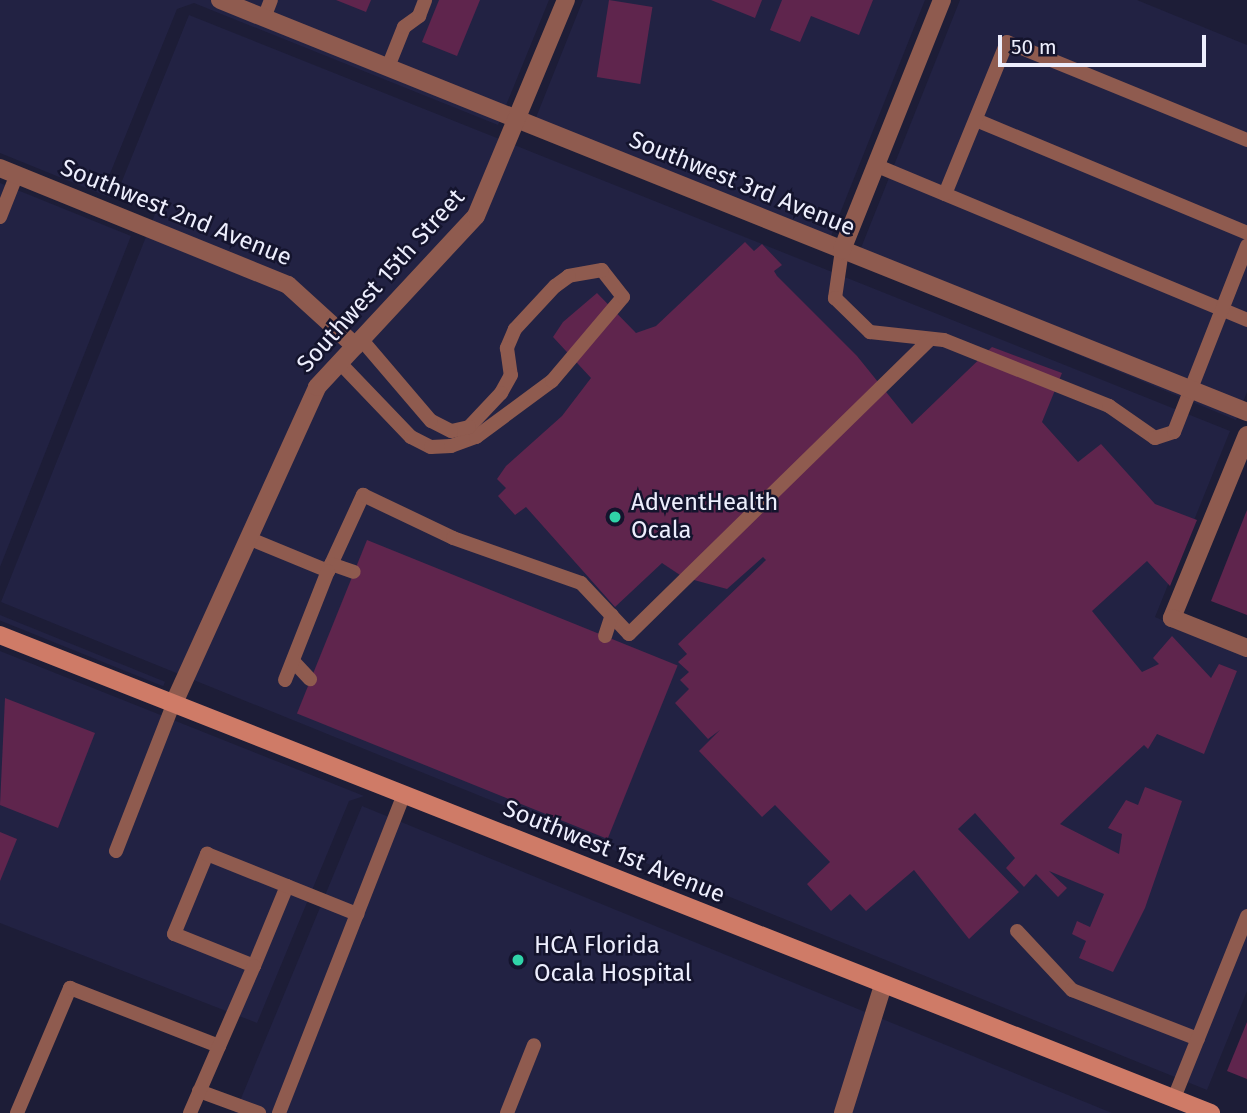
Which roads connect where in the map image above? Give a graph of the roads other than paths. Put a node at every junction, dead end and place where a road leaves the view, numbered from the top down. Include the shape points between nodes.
1 (220, 0) edge
2 (271, 0) edge
3 (425, 0) edge
4 (566, 0) edge
5 (942, 0) edge
6 (264, 18) junction
7 (388, 67) junction
8 (518, 119) junction
9 (976, 120) junction
10 (1247, 140) edge
11 (875, 165) junction
12 (8, 171) edge
13 (945, 194) junction
14 (0, 217) edge
15 (1247, 233) edge
16 (1247, 246) edge
17 (842, 250) junction
18 (1221, 309) junction
19 (1247, 320) edge
20 (930, 339) junction
21 (358, 342) junction
22 (339, 362) junction
23 (1188, 388) junction
24 (1247, 412) edge
25 (1247, 435) edge
26 (248, 538) junction
27 (330, 568) junction
28 (354, 572) dead end
29 (612, 615) junction
30 (0, 635) edge
31 (606, 636) dead end
32 (1247, 648) edge
33 (293, 661) junction
34 (310, 679) dead end
35 (285, 680) dead end
36 (173, 705) junction
37 (403, 796) junction
38 (116, 851) dead end
39 (287, 886) junction
40 (356, 914) junction
41 (1247, 916) edge
42 (1017, 931) dead end
43 (254, 966) junction
44 (883, 985) junction
45 (1198, 1039) junction
46 (534, 1045) dead end
47 (219, 1046) junction
48 (199, 1091) junction
49 (1174, 1098) junction
50 (17, 1113) edge
51 (190, 1113) edge
52 (259, 1113) edge
53 (279, 1113) edge
54 (507, 1113) edge
55 (843, 1113) edge
56 (1211, 1113) edge

1 - 6 street, Southwest 3rd Avenue
2 - 6 lane
3 - 7 lane via 419,16 404,27
4 - 8 street, Southwest 15th Street
5 - 11 street
6 - 7 street, Southwest 3rd Avenue
7 - 8 street, Southwest 3rd Avenue
8 - 17 street, Southwest 3rd Avenue
8 - 21 street, Southwest 15th Street via 475,216
9 - 10 lane via 1007,42
9 - 13 lane
9 - 15 lane
11 - 13 lane
11 - 17 street
12 - 14 lane
12 - 21 street, Southwest 2nd Avenue via 288,285
13 - 18 lane
16 - 18 lane
17 - 20 lane via 835,299 870,332
17 - 23 street, Southwest 3rd Avenue
18 - 19 lane
18 - 23 lane
20 - 23 lane via 1109,406 1155,438 1174,432
20 - 29 lane via 629,634
21 - 22 street, Southwest 15th Street
21 - 22 lane via 431,421 451,431 469,427 501,393 511,375 507,348 515,329 555,286 569,276 602,270 623,297 552,381 476,437 451,446 431,447 411,437
22 - 26 street, Southwest 15th Street via 317,387
23 - 24 street, Southwest 3rd Avenue
25 - 32 street via 1172,618
26 - 27 lane
26 - 36 street, Southwest 15th Street
27 - 28 lane
27 - 29 lane via 363,495 453,538 581,583
27 - 33 lane
29 - 31 lane
30 - 36 street, Southwest 1st Avenue
33 - 34 lane
33 - 35 lane
36 - 37 street, Southwest 1st Avenue
36 - 38 lane
37 - 40 lane
37 - 44 street, Southwest 1st Avenue
39 - 40 lane
39 - 43 lane
39 - 43 lane via 207,854 174,934
40 - 53 lane
41 - 45 lane
42 - 45 lane via 1072,990
43 - 47 lane
44 - 49 street, Southwest 1st Avenue
44 - 55 street
45 - 49 lane
46 - 54 lane
47 - 48 lane
47 - 50 lane via 70,988
48 - 51 lane
48 - 52 lane
49 - 56 street, Southwest 1st Avenue

